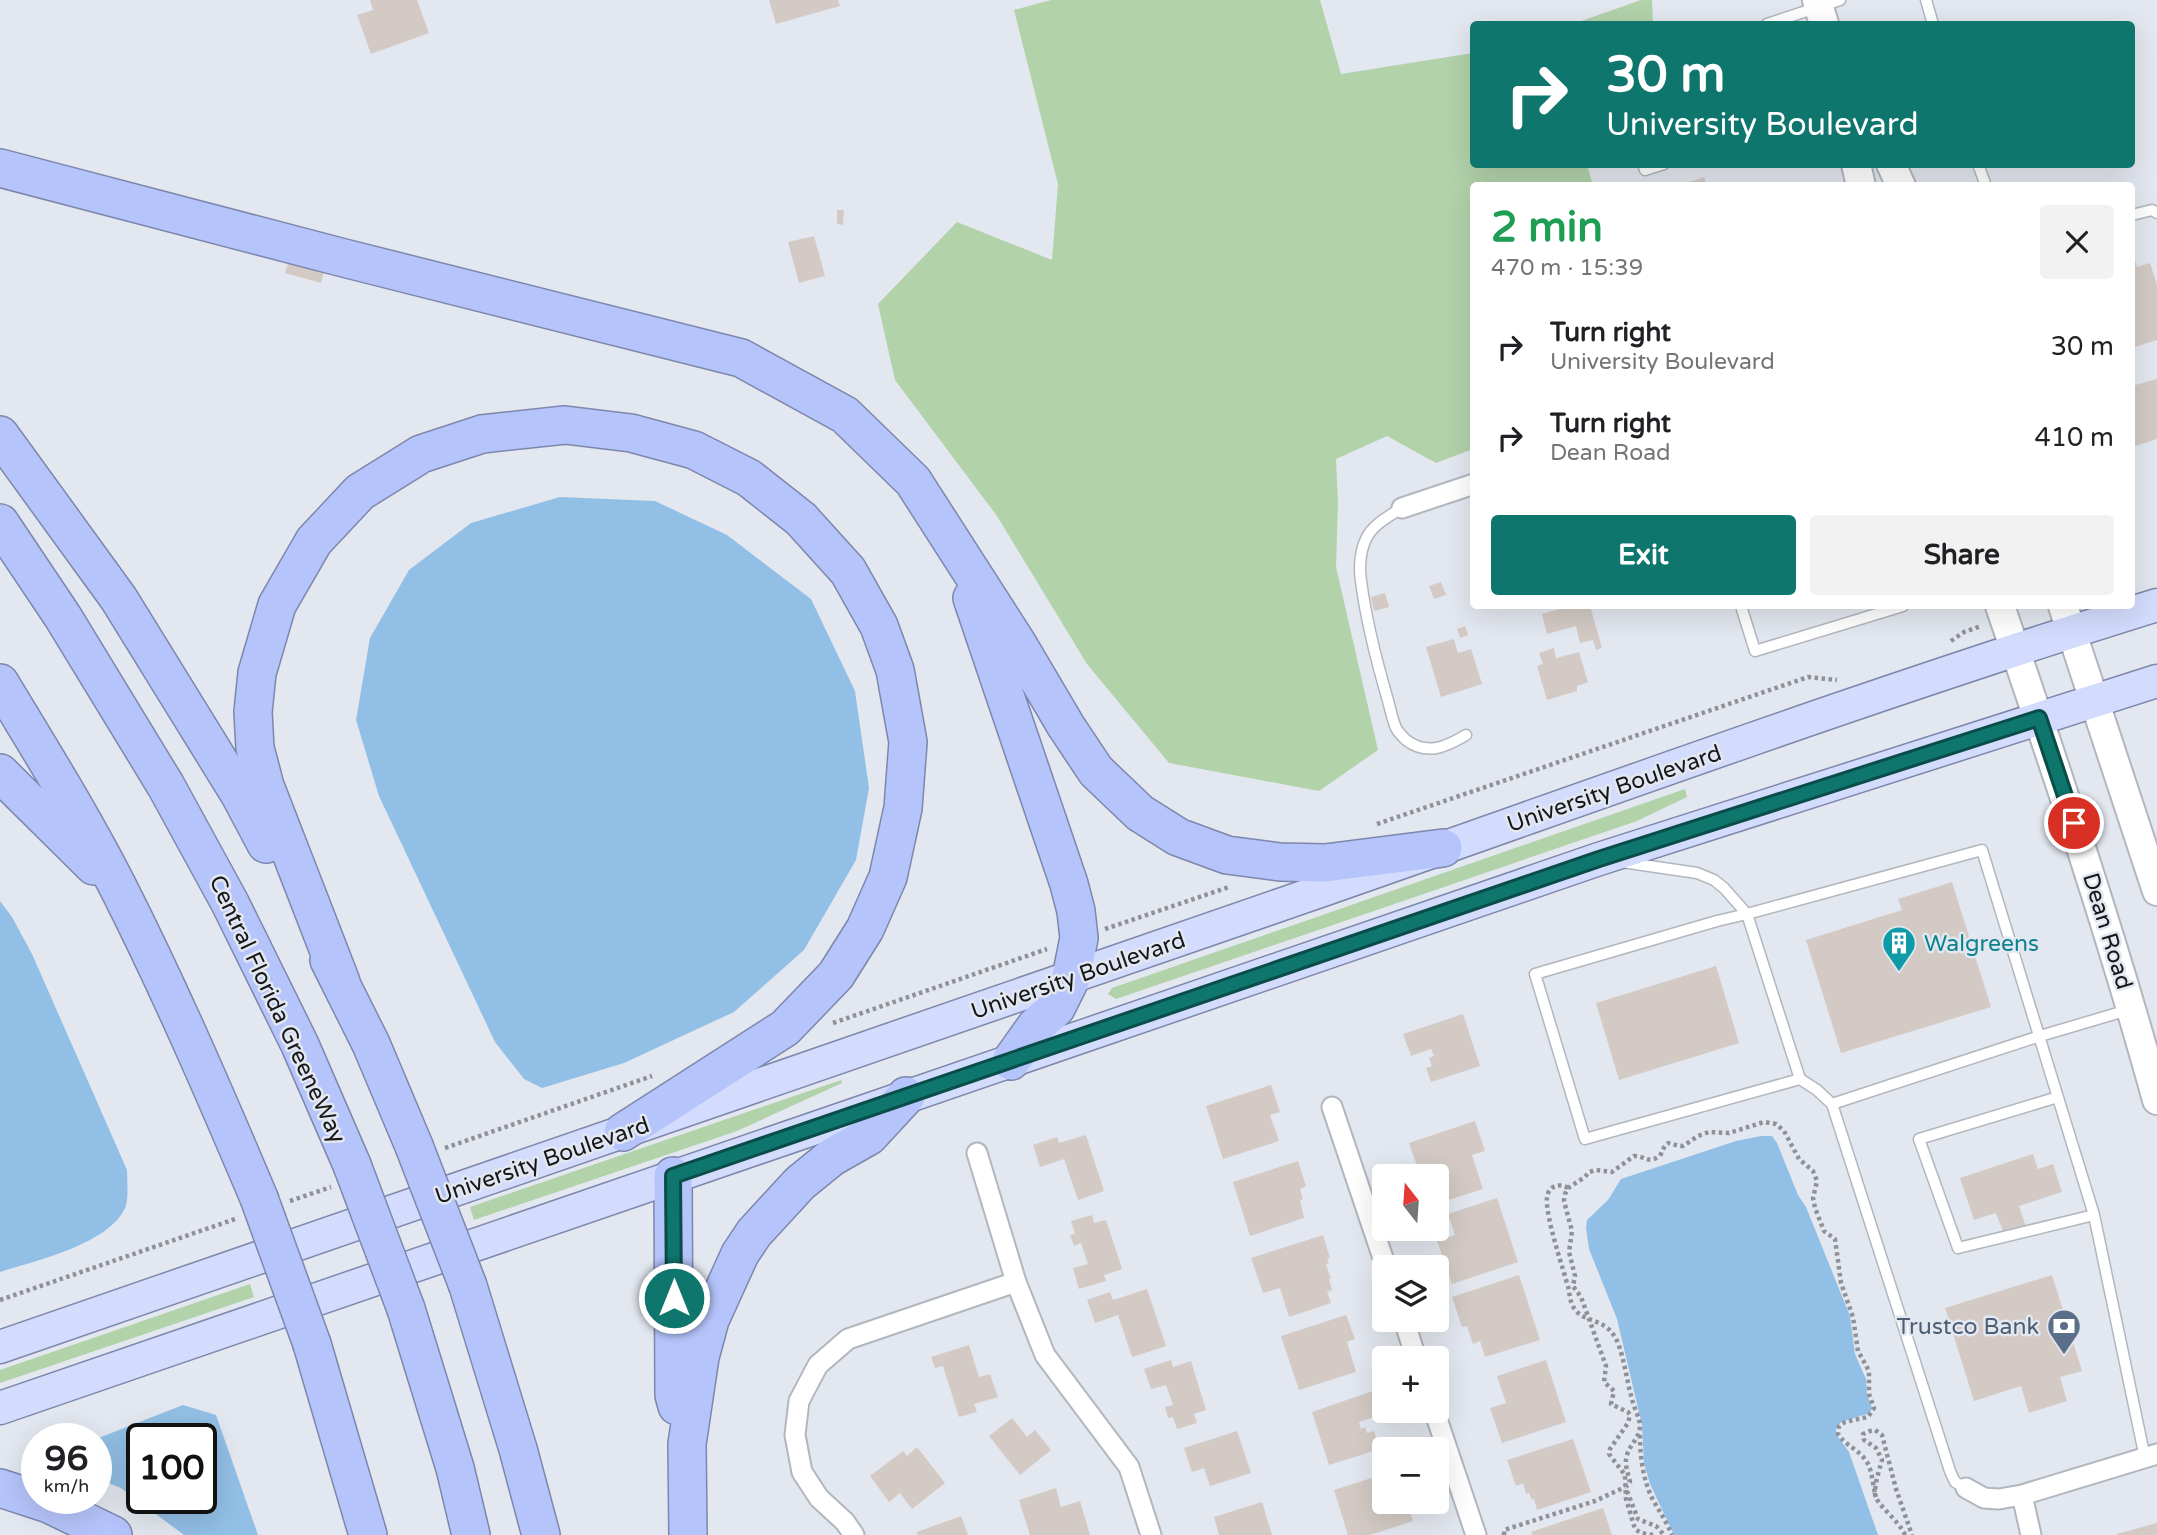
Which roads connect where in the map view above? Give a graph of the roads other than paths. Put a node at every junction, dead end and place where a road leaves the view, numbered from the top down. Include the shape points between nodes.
1 (1926, 0) edge
2 (1826, 11) edge
3 (1781, 21) edge
4 (1932, 21) edge
5 (0, 167) edge
6 (2157, 213) edge
7 (2135, 214) edge
8 (0, 435) edge
9 (1470, 485) edge
10 (1402, 508) joint
11 (0, 523) edge
12 (956, 551) junction
13 (2157, 605) edge
14 (2135, 608) edge
15 (1742, 609) edge
16 (1893, 609) edge
17 (2132, 609) edge
18 (2002, 612) edge
19 (2068, 619) edge
20 (2015, 651) junction
21 (2157, 681) edge
22 (0, 682) edge
23 (2095, 700) junction
24 (2039, 718) junction
25 (1466, 735) dead end
26 (0, 773) edge
27 (1443, 848) junction
28 (1599, 859) junction
29 (119, 889) junction
30 (2157, 891) edge
31 (1747, 914) junction
32 (1071, 978) junction
33 (341, 982) junction
34 (2132, 1009) junction
35 (2040, 1036) junction
36 (1011, 1061) junction
37 (1800, 1079) junction
38 (906, 1096) junction
39 (2058, 1097) junction
40 (2157, 1100) edge
41 (1832, 1104) junction
42 (1332, 1107) dead end
43 (623, 1132) junction
44 (977, 1153) dead end
45 (673, 1176) junction
46 (2094, 1214) junction
47 (1382, 1255) edge
48 (1016, 1282) junction
49 (0, 1347) edge
50 (0, 1408) edge
51 (1438, 1423) edge
52 (687, 1444) junction
53 (2151, 1456) edge
54 (0, 1488) edge
55 (1966, 1488) joint
56 (2022, 1495) junction
57 (113, 1535) edge
58 (368, 1535) edge
59 (471, 1535) edge
60 (541, 1535) edge
61 (688, 1535) edge
62 (854, 1535) edge
63 (1150, 1535) edge
64 (1476, 1535) edge
65 (2031, 1535) edge

1 - 4 lane
2 - 3 lane
5 - 12 highway via 741,358 845,415 913,481
6 - 7 lane
8 - 33 highway via 119,599 240,795
9 - 10 street
10 - 25 lane via 1366,538 1360,579 1396,729 1405,740 1432,750
11 - 59 highway, Central Florida GreeneWay, bridge via 166,786 300,1045 344,1175 406,1309
12 - 27 highway via 1096,771 1140,813 1178,837 1227,855 1280,862 1325,863
12 - 32 highway via 1069,884 1079,938
13 - 14 main road, University Boulevard
15 - 16 lane via 1755,651
17 - 19 main road, University Boulevard
18 - 20 main road, Dean Road
19 - 20 main road, University Boulevard
19 - 23 main road
20 - 24 main road, Dean Road
20 - 27 main road, University Boulevard via 1850,704
21 - 23 main road
22 - 29 highway
23 - 24 main road
23 - 30 main road
24 - 28 main road
24 - 34 main road, Dean Road
26 - 29 highway
27 - 32 main road, University Boulevard
28 - 31 lane via 1697,873 1724,888
28 - 36 main road
29 - 58 highway, bridge via 263,1206 312,1344
31 - 35 lane via 1982,850
31 - 37 lane
31 - 37 lane via 1535,974 1585,1139
32 - 36 highway via 1056,1008 1036,1026
32 - 43 main road, University Boulevard
33 - 43 highway via 265,786 255,748 257,673 276,606 314,541 370,485 421,454 482,434 565,425 631,433 694,450 749,478 801,519 848,571 879,626 895,670 908,742 903,808 888,877 865,929 836,975 785,1028
33 - 60 highway, bridge via 427,1148
34 - 35 lane
34 - 40 main road, Dean Road
35 - 39 lane
35 - 41 lane
36 - 38 main road
37 - 41 lane
38 - 45 main road
38 - 52 highway via 869,1136 800,1182 740,1254 704,1340
39 - 46 lane
39 - 46 lane via 1919,1139 1958,1248
41 - 55 lane via 1950,1471 1955,1482
42 - 47 street
43 - 49 main road, University Boulevard
44 - 48 street
45 - 50 main road
45 - 52 highway via 674,1395
46 - 53 lane
48 - 62 street via 848,1339 818,1365 799,1401 794,1435 802,1472
48 - 63 street via 1045,1355 1129,1467
51 - 64 street
52 - 61 highway
53 - 56 street
54 - 57 highway via 49,1504
55 - 56 street via 1984,1498
56 - 65 street

